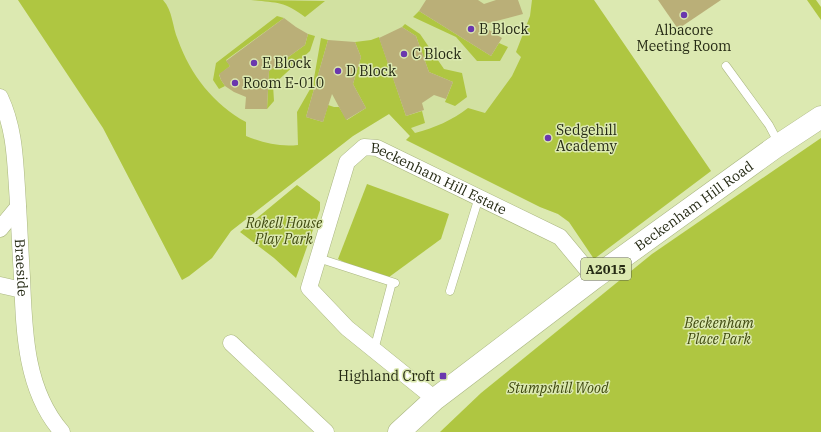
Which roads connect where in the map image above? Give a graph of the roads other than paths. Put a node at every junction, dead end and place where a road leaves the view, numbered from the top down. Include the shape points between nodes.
1 (726, 66) dead end
2 (0, 97) edge
3 (821, 116) edge
4 (780, 144) junction
5 (479, 197) junction
6 (18, 207) junction
7 (0, 230) edge
8 (318, 258) junction
9 (594, 278) junction
10 (0, 285) edge
11 (22, 290) junction
12 (450, 291) dead end
13 (231, 343) dead end
14 (374, 350) junction
15 (435, 399) junction
16 (62, 432) edge
17 (326, 432) edge
18 (399, 432) edge

1 - 4 lane
2 - 6 street, Braeside via 15,144
3 - 4 main road, Beckenham Hill Road / A2015
4 - 9 main road, Beckenham Hill Road / A2015
5 - 8 street, Beckenham Hill Estate via 377,148 364,147 347,162
5 - 9 street, Beckenham Hill Estate via 560,237
5 - 12 lane
6 - 7 street
6 - 11 street, Braeside
8 - 14 street, Beckenham Hill Estate via 309,288 347,328
8 - 14 lane via 393,285
9 - 15 main road, Beckenham Hill Road / A2015
10 - 11 street
11 - 16 street, Braeside via 24,327 32,375 42,402
13 - 17 street
14 - 15 street, Beckenham Hill Estate
15 - 18 main road, Beckenham Hill Road / A2015

